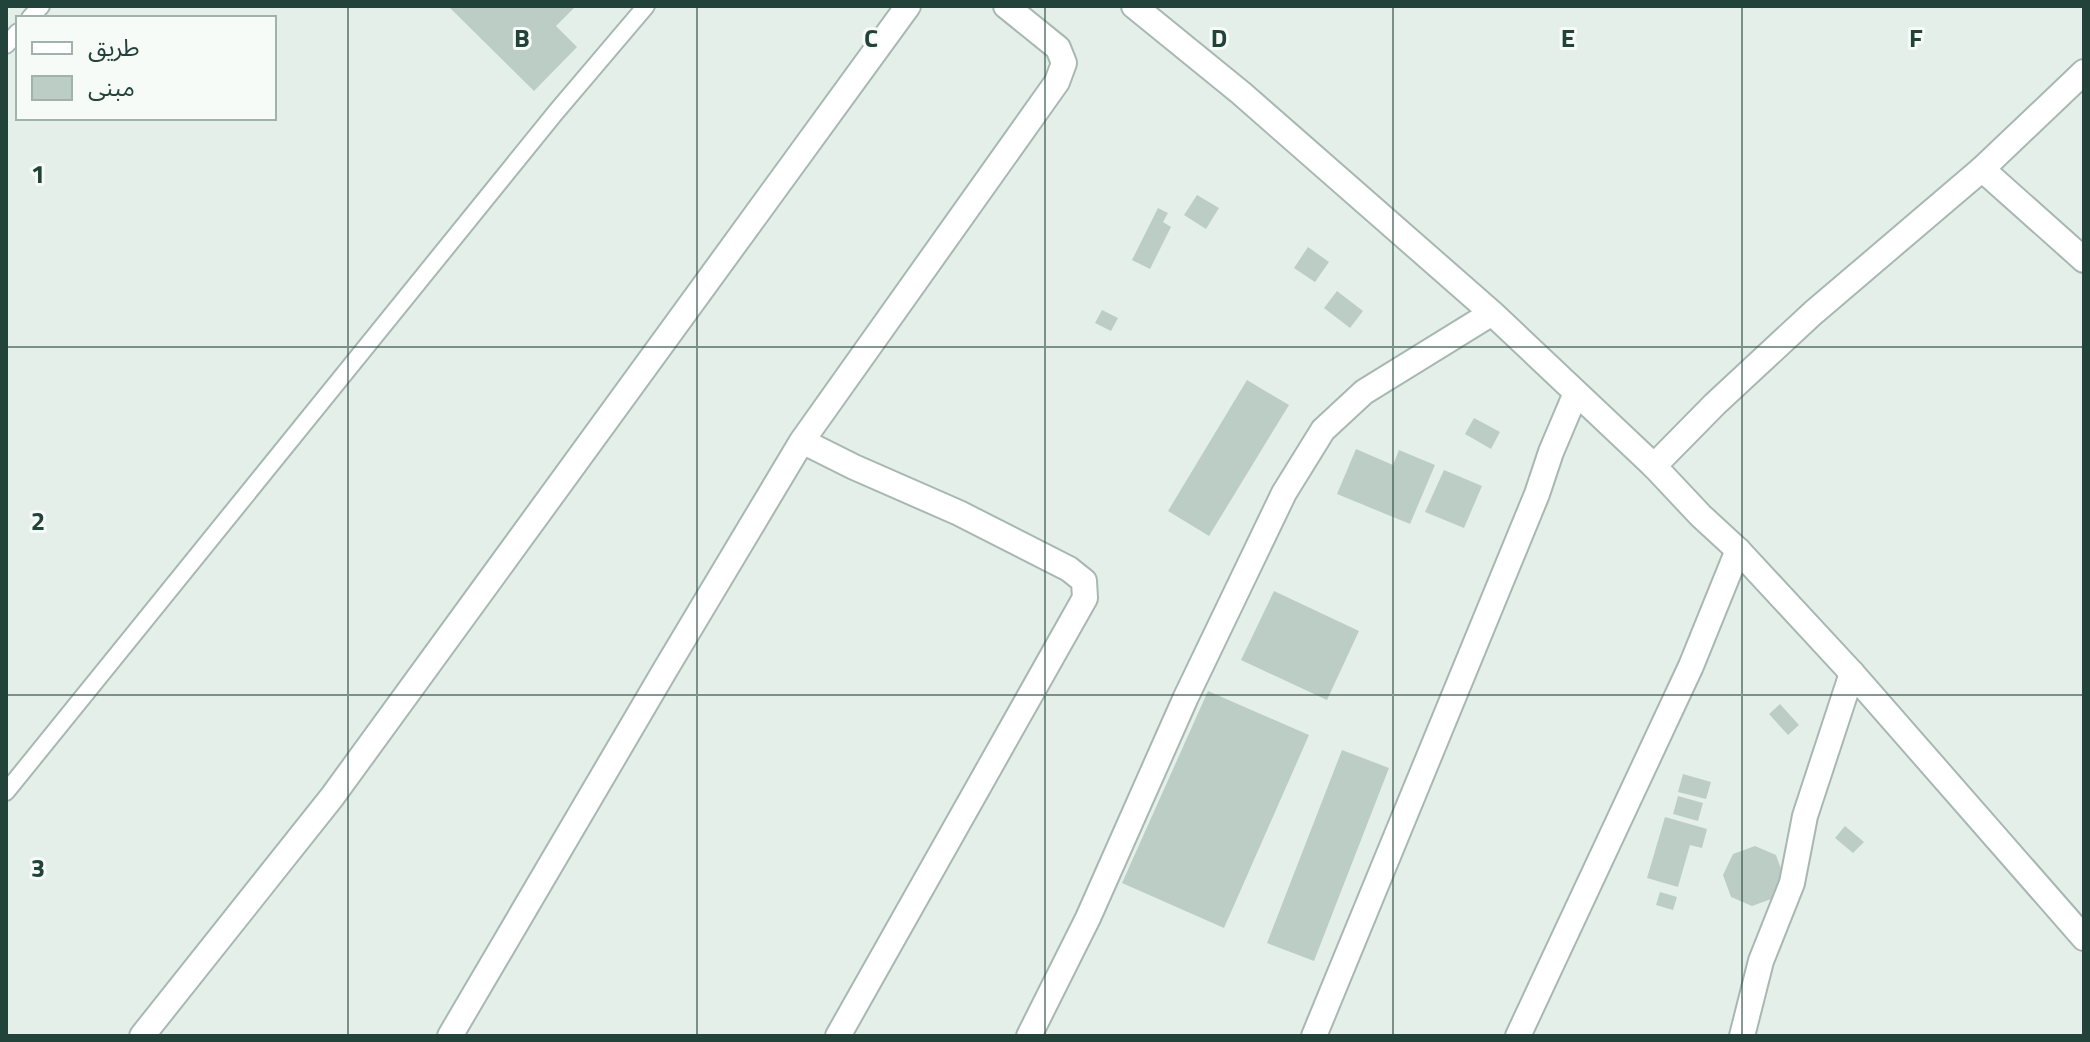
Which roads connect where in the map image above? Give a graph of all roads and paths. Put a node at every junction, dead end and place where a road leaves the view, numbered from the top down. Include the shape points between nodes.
1 (646, 6) edge
2 (908, 6) edge
3 (1006, 6) edge
4 (1134, 6) edge
5 (2084, 72) edge
6 (1982, 169) junction
7 (2084, 260) edge
8 (1492, 313) junction
9 (1576, 393) junction
10 (802, 441) junction
11 (1654, 466) junction
12 (1738, 550) junction
13 (1852, 673) junction
14 (6, 792) edge
15 (2084, 938) edge
16 (142, 1036) edge
17 (450, 1036) edge
18 (838, 1036) edge
19 (1029, 1036) edge
20 (1314, 1036) edge
21 (1518, 1036) edge
22 (1742, 1036) edge

1 - 14 lane
2 - 16 street via 332,797
3 - 10 street via 1058,48 1064,63 1057,82
4 - 8 street
5 - 6 street
6 - 7 street
6 - 11 street via 1813,313
8 - 9 street
8 - 19 street via 1364,392 1323,430 1277,507
9 - 11 street
9 - 20 street
10 - 17 street
10 - 18 street via 959,513 1084,581 1085,598
11 - 12 street
12 - 13 street
12 - 21 street via 1691,666
13 - 15 street
13 - 22 street

